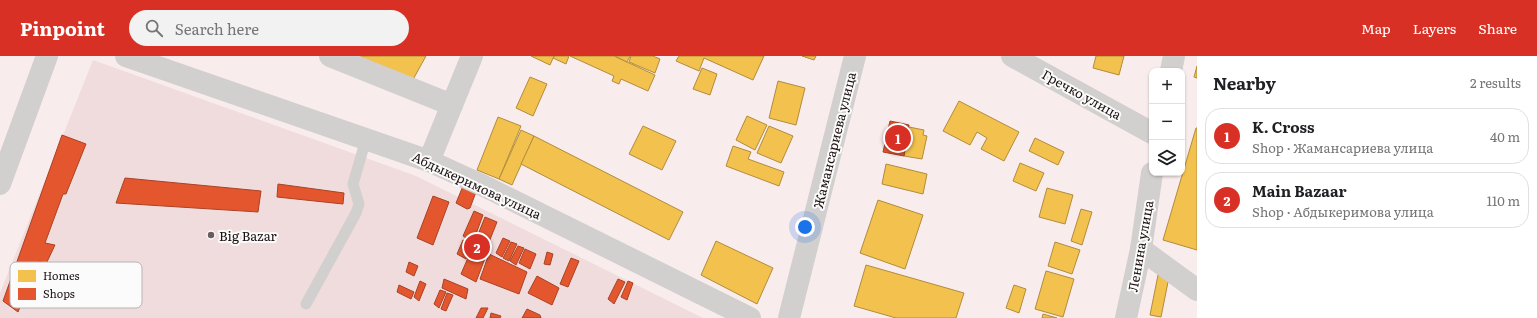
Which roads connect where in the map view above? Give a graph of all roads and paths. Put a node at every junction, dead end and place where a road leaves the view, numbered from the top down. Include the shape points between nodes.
1 (47, 56) edge
2 (126, 56) edge
3 (330, 56) edge
4 (472, 56) edge
5 (855, 56) edge
6 (1012, 56) edge
7 (1174, 56) edge
8 (1172, 68) edge
9 (452, 105) junction
10 (1149, 131) edge
11 (366, 139) junction
12 (429, 161) junction
13 (1152, 176) edge
14 (0, 184) edge
15 (1141, 249) junction
16 (1197, 290) edge
17 (306, 304) dead end
18 (750, 318) edge
19 (789, 318) edge
20 (1126, 318) edge

1 - 14 street
2 - 11 street, Абдыкеримова улица
3 - 9 street
4 - 9 street
5 - 19 street, Жамансариева улица
6 - 10 street, Гречко улица
7 - 8 street
9 - 12 street
11 - 12 street, Абдыкеримова улица
11 - 17 lane via 353,184 359,204 356,213
12 - 18 street, Абдыкеримова улица
13 - 15 street, Ленина улица
15 - 16 street
15 - 20 street, Ленина улица

